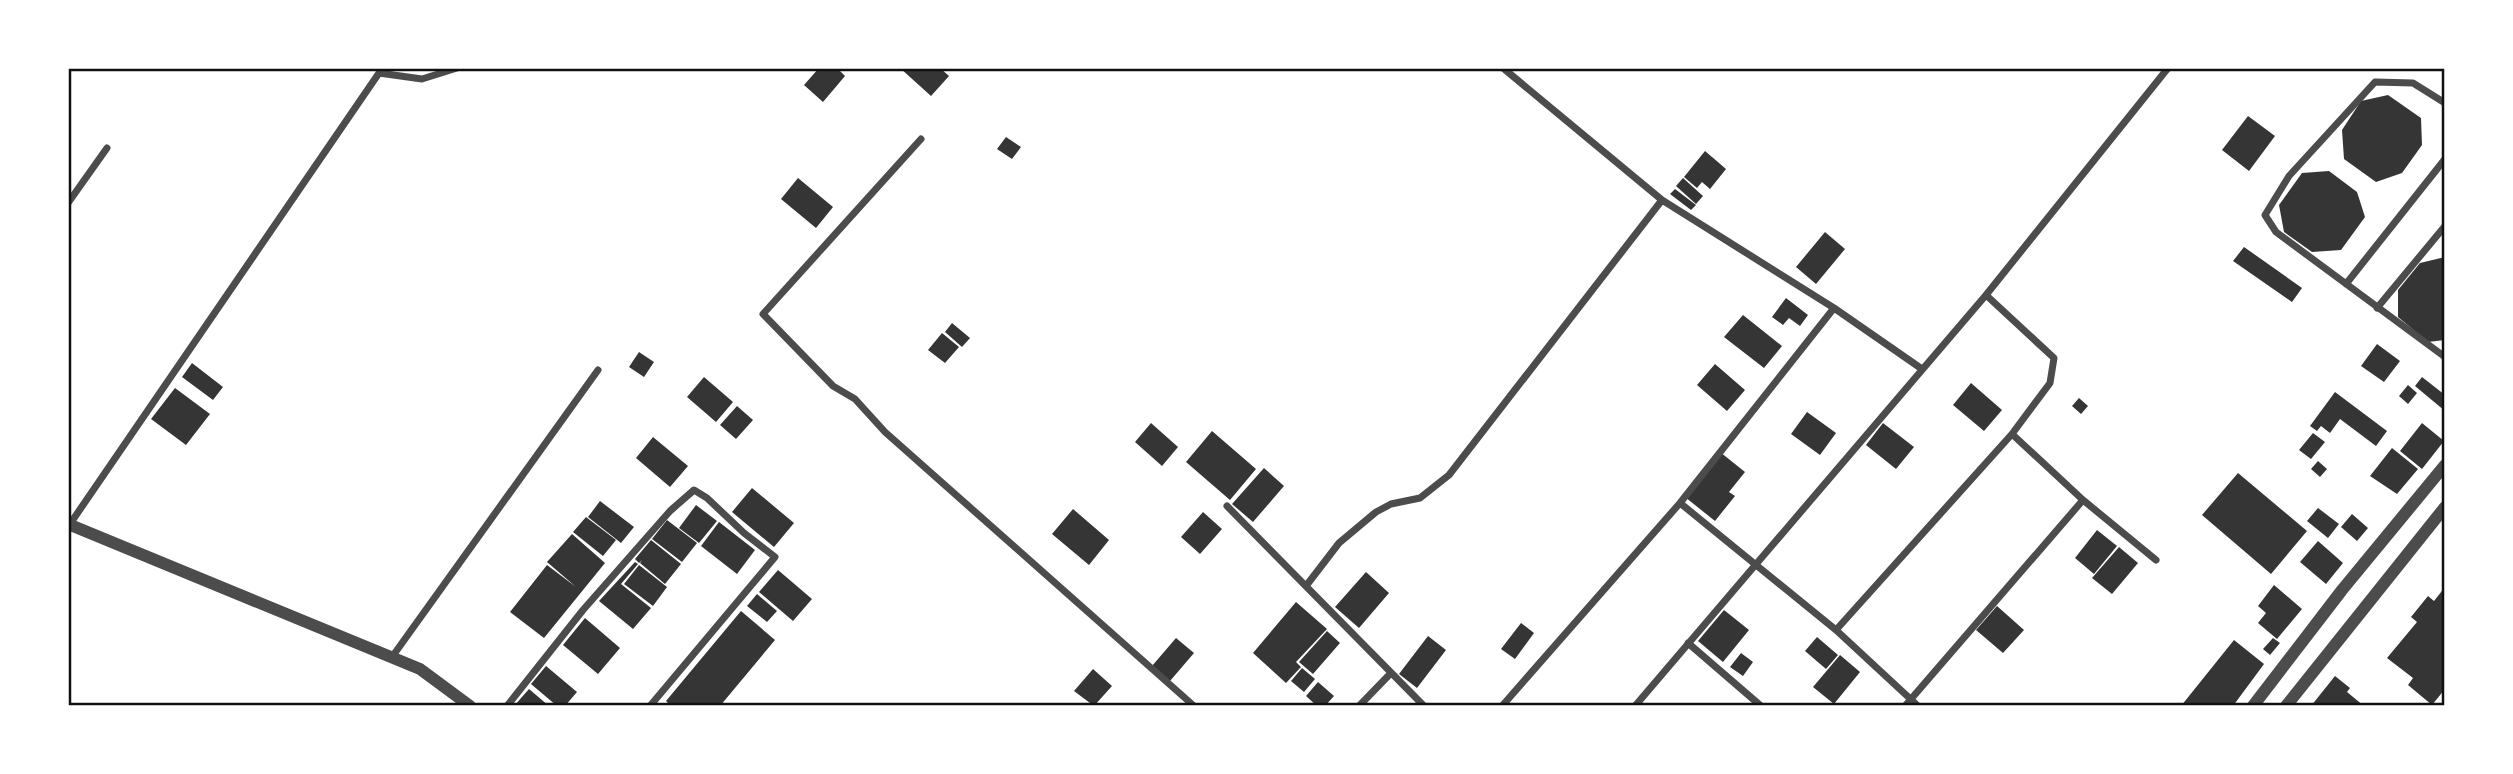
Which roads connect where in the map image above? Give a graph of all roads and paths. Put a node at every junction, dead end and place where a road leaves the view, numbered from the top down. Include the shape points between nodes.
1 (457, 68) edge
2 (1503, 68) edge
3 (2168, 68) edge
4 (2445, 103) edge
5 (921, 139) dead end
6 (107, 148) dead end
7 (2445, 159) edge
8 (1661, 200) junction
9 (68, 203) edge
10 (2445, 226) edge
11 (2346, 284) junction
12 (1986, 295) junction
13 (1834, 308) junction
14 (2377, 308) junction
15 (2445, 357) edge
16 (1922, 369) junction
17 (598, 370) dead end
18 (2012, 434) junction
19 (2445, 465) edge
20 (2083, 499) junction
21 (1680, 503) junction
22 (1227, 506) dead end
23 (2445, 507) edge
24 (69, 524) edge
25 (2155, 560) dead end
26 (1756, 564) junction
27 (1306, 586) junction
28 (1836, 629) junction
29 (1688, 643) junction
30 (392, 657) junction
31 (1391, 673) junction
32 (1908, 703) edge
33 (470, 706) edge
34 (507, 706) edge
35 (650, 706) edge
36 (1194, 706) edge
37 (1359, 706) edge
38 (1424, 706) edge
39 (1502, 706) edge
40 (1635, 706) edge
41 (1761, 706) edge
42 (1918, 706) edge
43 (2253, 706) edge
44 (2286, 706) edge

1 - 24 street via 422,79 379,73
2 - 8 street
3 - 12 street
4 - 11 street via 2413,83 2375,82 2289,176 2265,215 2276,232
5 - 36 street via 763,314 833,386 855,399 885,432
6 - 9 street
7 - 11 street
8 - 13 street
8 - 27 street via 1449,475 1420,498 1376,512 1339,543
10 - 14 street
11 - 14 street
12 - 16 street
12 - 18 street via 2054,358 2050,383
13 - 16 street
13 - 21 street
14 - 15 street
16 - 26 street
17 - 30 street
18 - 20 street
18 - 28 street
19 - 43 street
20 - 25 street
20 - 32 street
21 - 26 street
21 - 39 street
22 - 27 street
23 - 44 street
24 - 30 street
26 - 28 street
26 - 29 street
27 - 31 street
28 - 32 street
29 - 40 street
29 - 41 street
30 - 33 street via 420,668
31 - 37 street
31 - 38 street
32 - 42 street
34 - 35 street via 583,610 694,490 775,557

